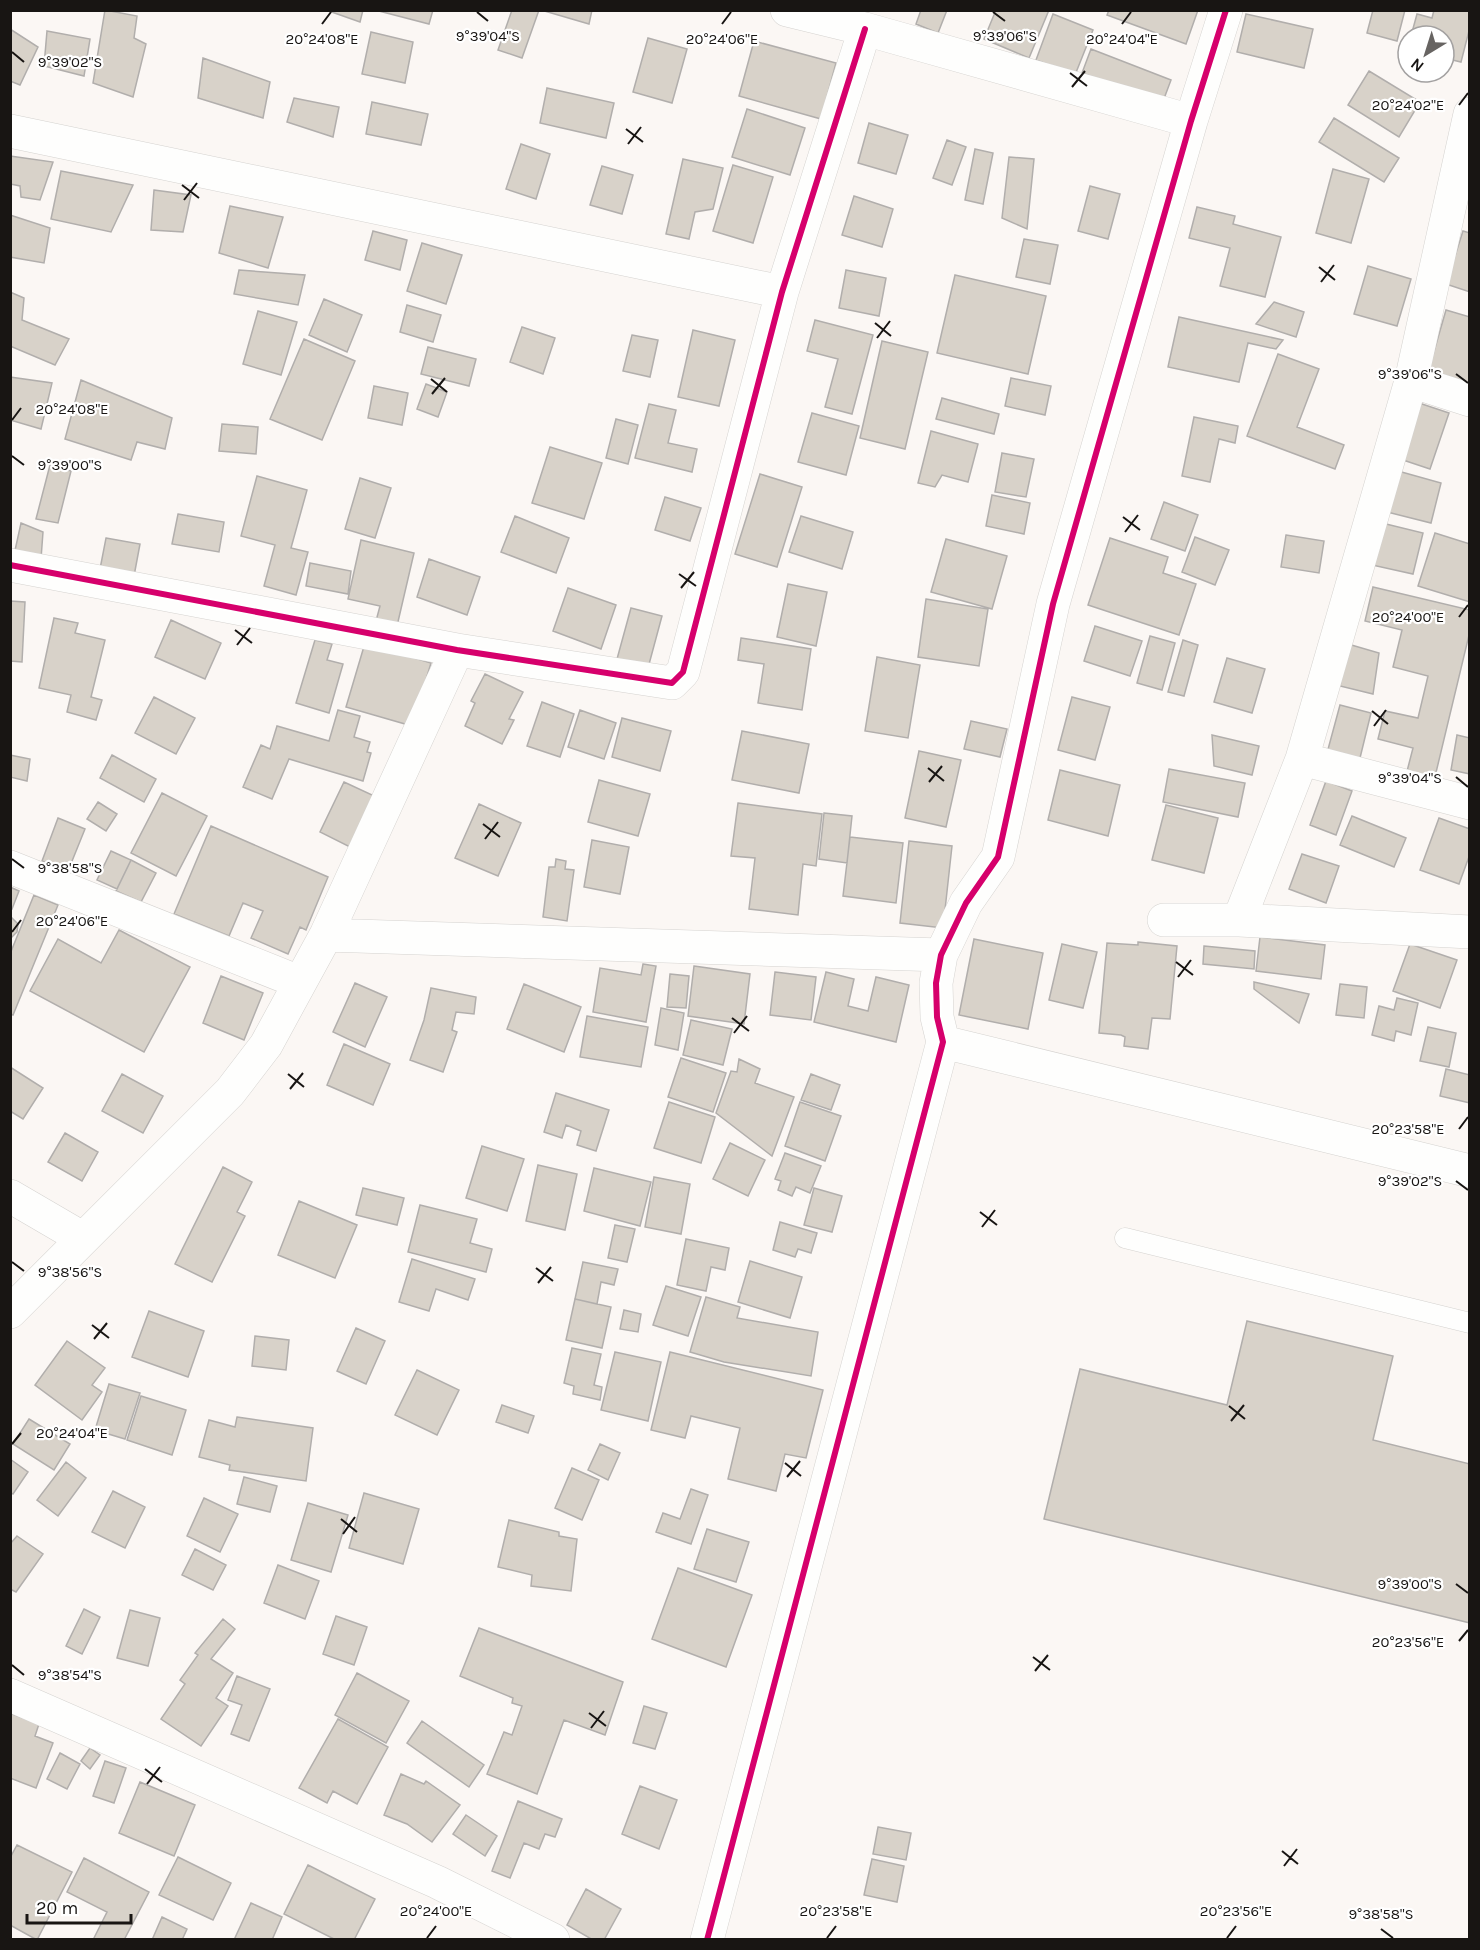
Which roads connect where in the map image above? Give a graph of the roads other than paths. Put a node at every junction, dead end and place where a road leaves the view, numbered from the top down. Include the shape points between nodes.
1 (787, 10) edge
2 (1226, 10) edge
3 (865, 29) junction
4 (1470, 114) edge
5 (1191, 121) junction
6 (10, 131) edge
7 (782, 292) junction
8 (1411, 381) junction
9 (1470, 400) edge
10 (10, 565) edge
11 (457, 650) junction
12 (1302, 759) junction
13 (1470, 803) edge
14 (10, 867) edge
15 (1164, 920) dead end
16 (1239, 920) junction
17 (1470, 932) edge
18 (326, 935) junction
19 (941, 956) junction
20 (299, 982) junction
21 (944, 1042) junction
22 (1470, 1171) edge
23 (10, 1196) edge
24 (82, 1238) junction
25 (1125, 1238) dead end
26 (10, 1312) edge
27 (1470, 1323) edge
28 (10, 1695) edge
29 (553, 1940) edge
30 (707, 1940) edge

1 - 3 street
2 - 5 street
3 - 5 street
3 - 7 street
4 - 8 street
5 - 19 street via 1053,604 998,857 966,903
6 - 7 street
7 - 11 street via 683,672 672,683
8 - 9 street
8 - 12 street
10 - 11 street
11 - 18 street
12 - 13 street
12 - 16 street
14 - 20 street
15 - 16 street
16 - 17 street
18 - 19 street
18 - 20 street
19 - 21 street via 936,983 937,1017
20 - 24 street via 266,1045 230,1092
21 - 22 street
21 - 30 street
23 - 24 street
24 - 26 street
25 - 27 lane
28 - 29 street via 437,1882

